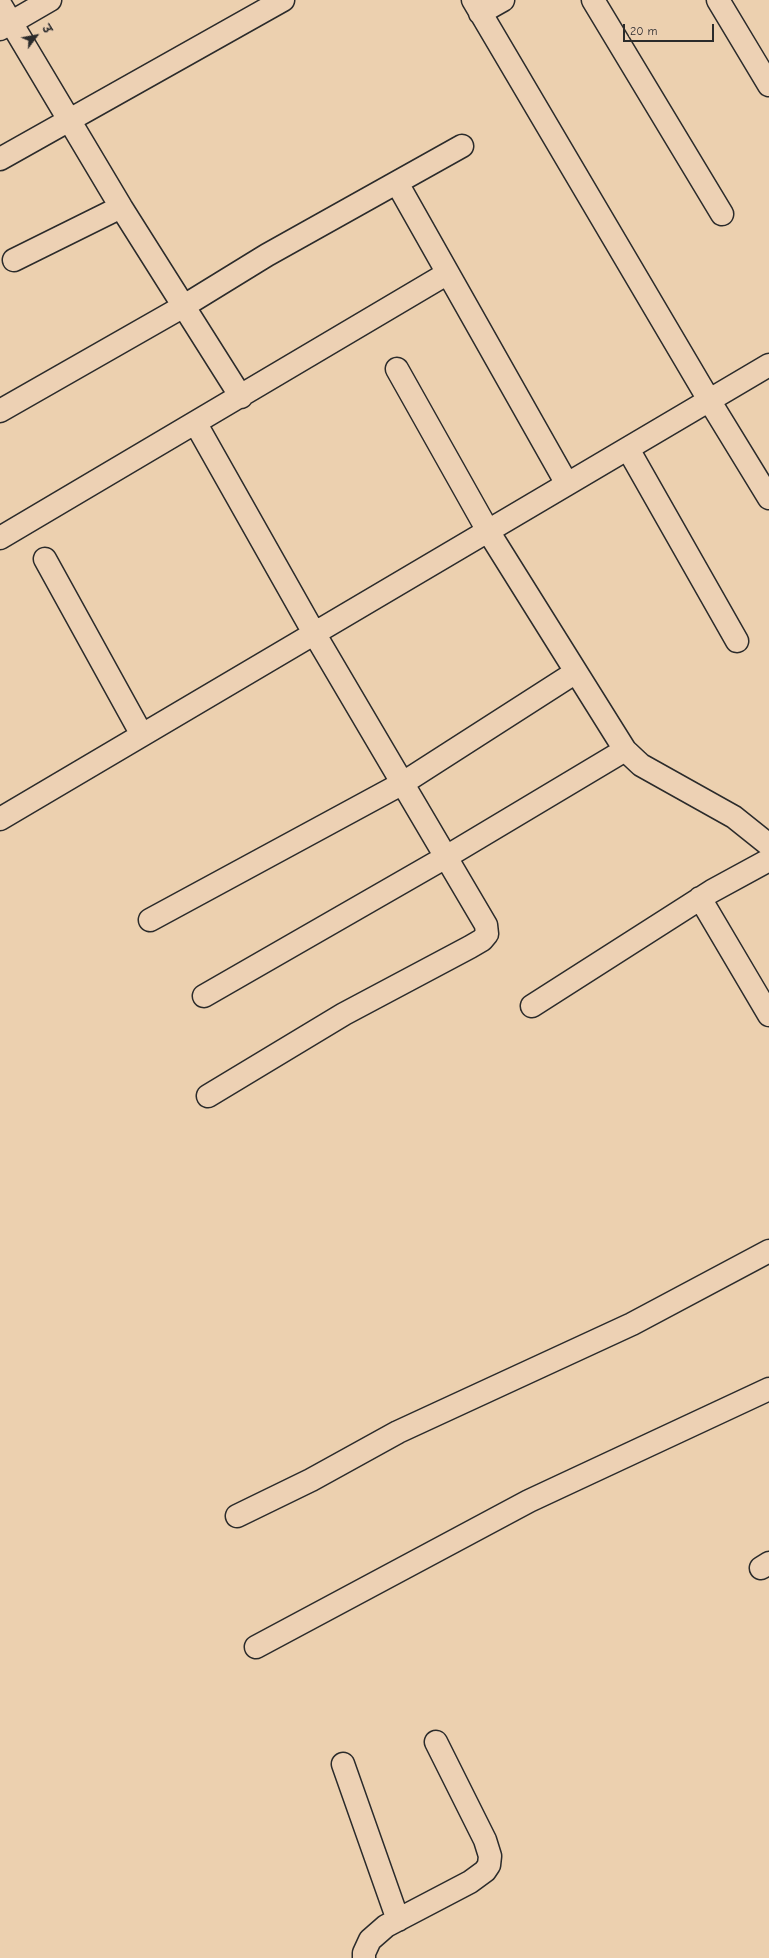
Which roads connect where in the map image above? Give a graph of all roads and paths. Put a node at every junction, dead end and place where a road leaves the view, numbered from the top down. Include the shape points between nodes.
1 (50, 0) edge
2 (283, 0) edge
3 (502, 0) edge
4 (593, 0) edge
5 (718, 0) edge
6 (0, 4) edge
7 (477, 6) edge
8 (6, 26) edge
9 (769, 85) edge
10 (68, 121) junction
11 (462, 146) dead end
12 (0, 159) edge
13 (397, 183) junction
14 (121, 207) junction
15 (722, 214) dead end
16 (14, 260) dead end
17 (448, 273) junction
18 (184, 306) junction
19 (769, 365) edge
20 (397, 370) dead end
21 (241, 397) junction
22 (709, 400) junction
23 (0, 411) edge
24 (196, 424) junction
25 (628, 448) junction
26 (567, 484) junction
27 (769, 498) edge
28 (488, 531) junction
29 (0, 538) edge
30 (45, 559) dead end
31 (314, 633) junction
32 (738, 641) dead end
33 (576, 672) junction
34 (142, 735) junction
35 (626, 750) junction
36 (403, 783) junction
37 (0, 819) edge
38 (769, 845) edge
39 (446, 857) junction
40 (769, 860) edge
41 (700, 898) junction
42 (150, 920) dead end
43 (204, 996) dead end
44 (532, 1006) dead end
45 (769, 1015) edge
46 (208, 1096) dead end
47 (769, 1251) edge
48 (769, 1389) edge
49 (237, 1516) dead end
50 (256, 1647) dead end
51 (436, 1742) dead end
52 (343, 1764) dead end
53 (398, 1920) junction
54 (364, 1958) edge

1 - 8 street
2 - 10 street
3 - 7 street
4 - 15 street
5 - 9 street
6 - 8 street
7 - 22 street
8 - 10 street
10 - 12 street
10 - 14 street
11 - 13 street
13 - 17 street
13 - 18 street via 267,255
14 - 16 street
14 - 18 street
17 - 21 street
17 - 26 street
18 - 21 street
18 - 23 street
19 - 22 street
20 - 28 street
21 - 24 street
22 - 25 street
22 - 27 street
24 - 29 street
24 - 31 street
25 - 26 street
25 - 32 street
26 - 28 street
28 - 31 street
28 - 33 street
30 - 34 street
31 - 34 street
31 - 36 street
33 - 35 street
33 - 36 street
34 - 37 street
35 - 38 street via 641,765 734,817
35 - 39 street
36 - 39 street
36 - 42 street
39 - 43 street
39 - 46 street via 486,925 487,934 482,940 344,1014
40 - 41 street
41 - 44 street
41 - 45 street
47 - 49 street via 632,1324 398,1432 311,1480
48 - 50 street via 530,1501
51 - 53 street via 485,1840 490,1856 489,1865 485,1872 470,1882
52 - 53 street
53 - 54 street via 386,1926 370,1940

